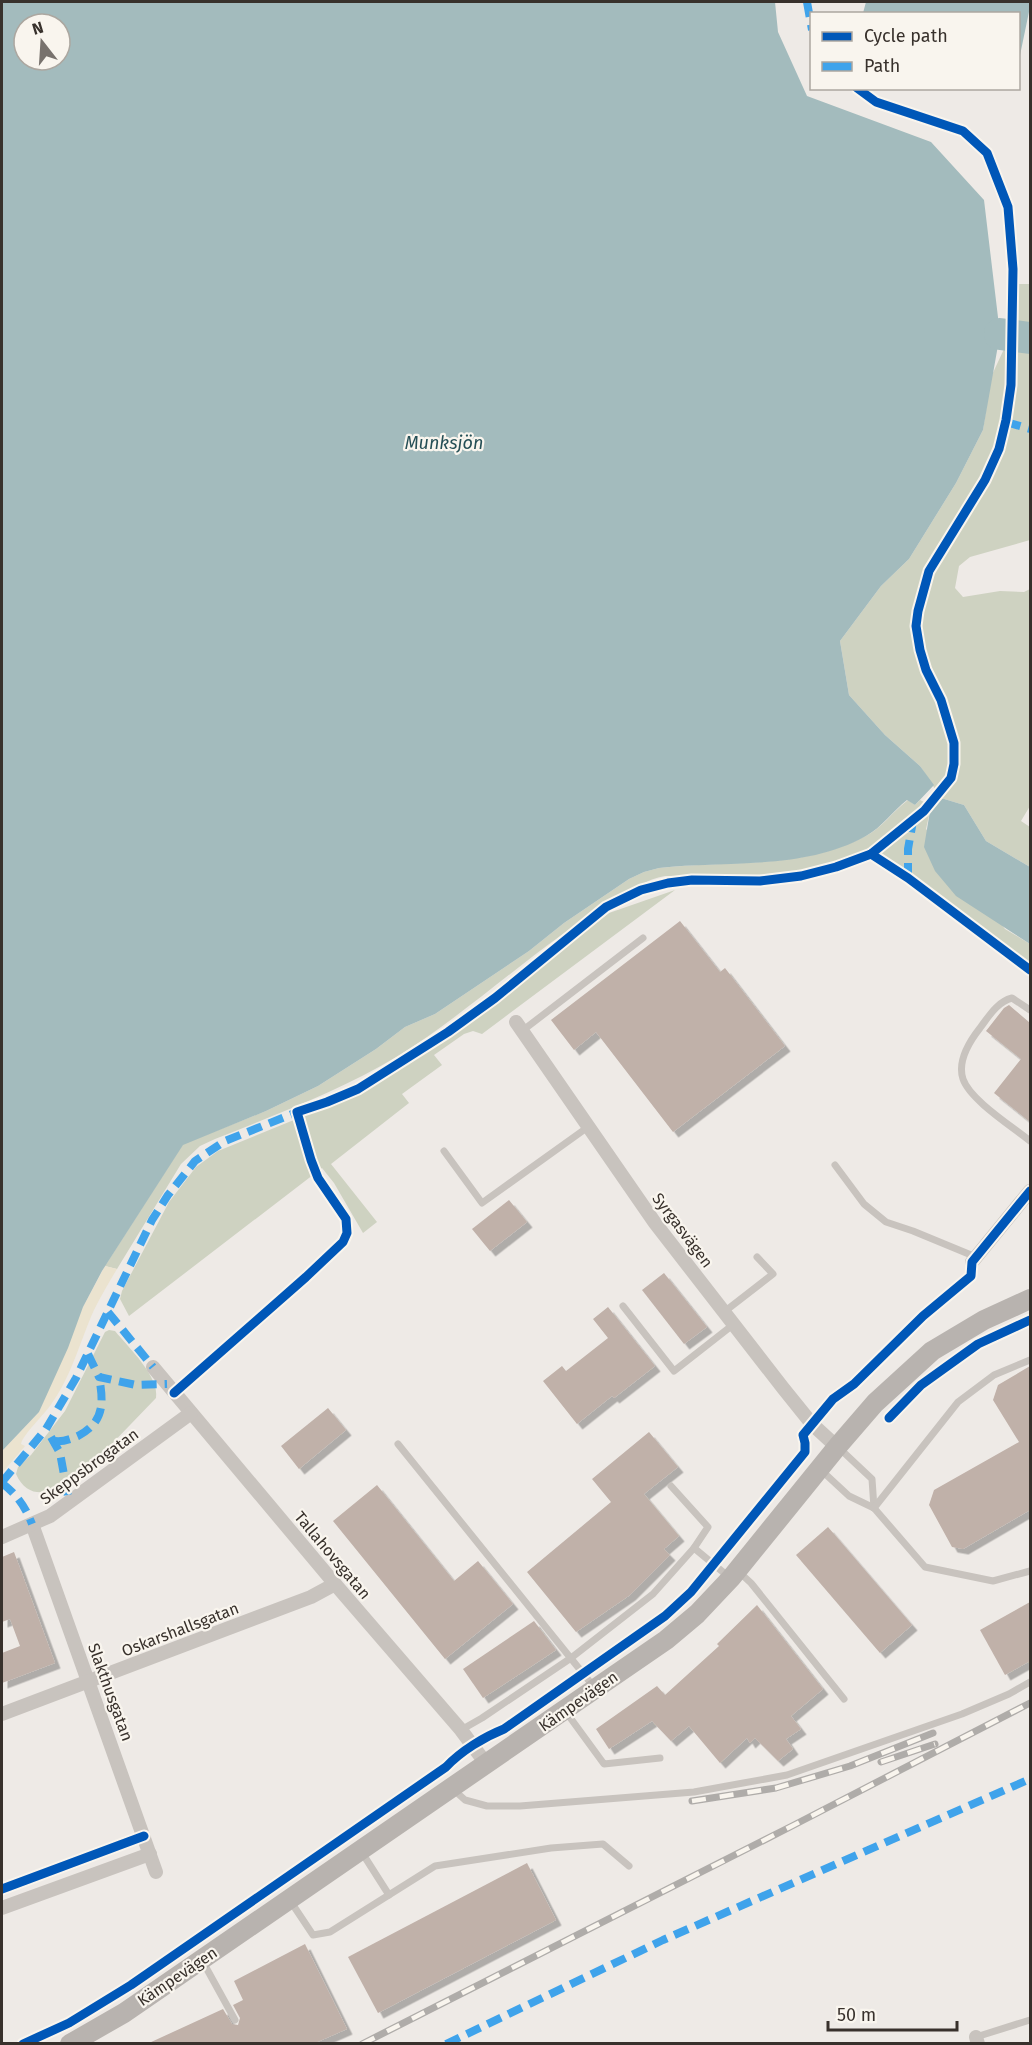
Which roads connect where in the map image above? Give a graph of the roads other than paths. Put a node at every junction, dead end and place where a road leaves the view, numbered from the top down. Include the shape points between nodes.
1 (643, 938) dead end
2 (1030, 1010) edge
3 (519, 1027) joint
4 (588, 1127) junction
5 (1030, 1141) edge
6 (444, 1151) dead end
7 (836, 1165) dead end
8 (1030, 1191) edge
9 (757, 1257) dead end
10 (974, 1259) joint
11 (1030, 1299) edge
12 (623, 1306) dead end
13 (724, 1312) junction
14 (734, 1324) junction
15 (1030, 1360) edge
16 (153, 1368) dead end
17 (191, 1413) junction
18 (398, 1444) dead end
19 (837, 1447) junction
20 (820, 1469) junction
21 (671, 1486) dead end
22 (874, 1508) junction
23 (32, 1524) junction
24 (2, 1537) edge
25 (694, 1548) junction
26 (1030, 1570) edge
27 (734, 1574) junction
28 (335, 1584) junction
29 (571, 1658) junction
30 (89, 1680) junction
31 (1030, 1682) edge
32 (596, 1689) junction
33 (844, 1699) dead end
34 (564, 1710) junction
35 (2, 1714) edge
36 (462, 1730) junction
37 (660, 1758) dead end
38 (487, 1765) junction
39 (453, 1788) junction
40 (361, 1851) junction
41 (150, 1854) junction
42 (629, 1866) dead end
43 (156, 1872) dead end
44 (389, 1895) junction
45 (289, 1900) junction
46 (2, 1908) edge
47 (202, 1959) junction
48 (236, 2020) dead end
49 (1030, 2020) edge
50 (977, 2040) edge
51 (70, 2043) edge

1 - 3 lane
2 - 5 lane via 1012,998 1002,1000 969,1041 962,1061 962,1078 990,1110
3 - 4 street, Syrgasvägen
4 - 6 lane via 482,1203
4 - 13 street, Syrgasvägen
7 - 10 lane via 864,1203 886,1222
8 - 10 street
9 - 13 lane via 773,1274
11 - 19 main road, Kämpevägen via 984,1320 932,1351 875,1403
12 - 14 lane via 674,1371
13 - 14 street, Syrgasvägen
14 - 19 street, Syrgasvägen via 812,1424
15 - 22 lane via 994,1375 958,1401
16 - 17 street, Tallahovsgatan
17 - 23 street, Skeppsbrogatan via 50,1516
17 - 28 street, Tallahovsgatan
18 - 29 lane
19 - 20 main road, Kämpevägen
19 - 22 lane via 872,1479
20 - 22 lane via 849,1496
20 - 27 main road, Kämpevägen
21 - 25 lane via 708,1527
22 - 26 lane via 925,1568 993,1581
23 - 24 street, Skeppsbrogatan
23 - 30 street, Slakthusgatan
25 - 27 lane
25 - 29 lane via 653,1594
27 - 32 main road, Kämpevägen via 697,1614
27 - 33 lane via 751,1583
28 - 30 street, Oskarshallsgatan via 311,1597
28 - 36 street, Tallahovsgatan
29 - 32 lane
29 - 36 lane
30 - 35 street, Oskarshallsgatan
30 - 41 street, Slakthusgatan
31 - 39 lane via 962,1714 787,1775 694,1792 520,1806 487,1806 465,1800
32 - 34 main road, Kämpevägen
34 - 37 lane via 604,1764
34 - 38 main road, Kämpevägen
36 - 38 street, Tallahovsgatan
38 - 39 main road, Kämpevägen
39 - 40 main road, Kämpevägen
40 - 44 lane
40 - 45 main road, Kämpevägen
41 - 43 street, Slakthusgatan
41 - 46 street
42 - 44 lane via 603,1844 551,1848 435,1866
44 - 45 lane via 330,1932 314,1935
45 - 47 main road, Kämpevägen
47 - 48 lane
47 - 51 main road, Kämpevägen via 124,2013
49 - 50 lane

